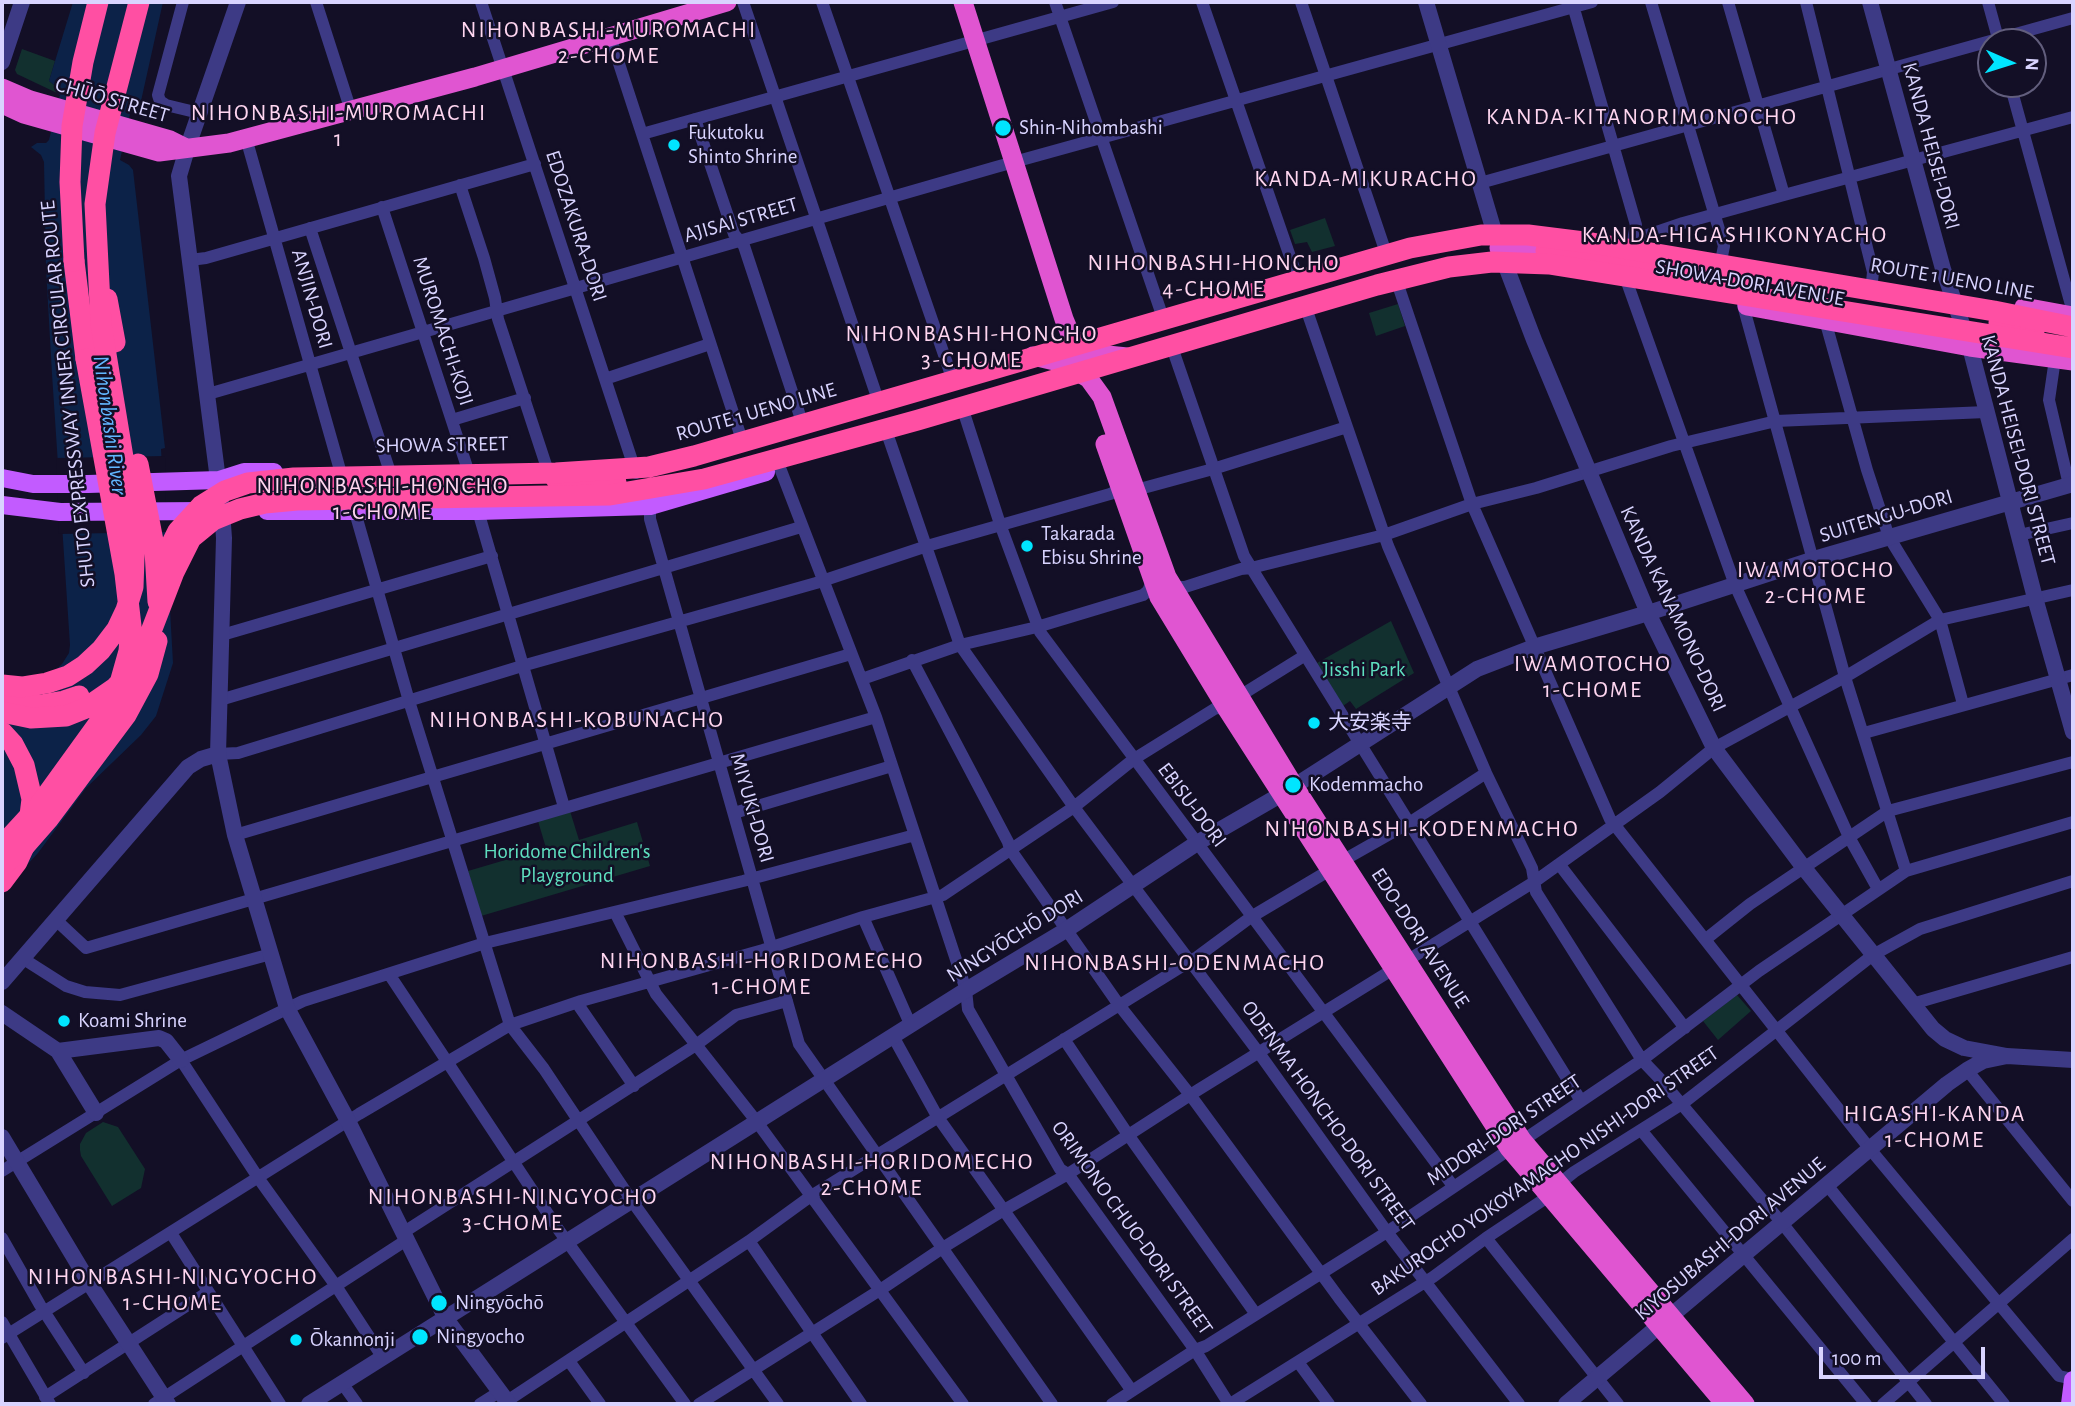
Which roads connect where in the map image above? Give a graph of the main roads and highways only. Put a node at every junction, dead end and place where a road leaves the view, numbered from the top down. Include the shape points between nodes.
1 (98, 2) edge
2 (139, 2) edge
3 (727, 2) edge
4 (963, 2) edge
5 (2, 88) edge
6 (2, 104) edge
7 (55, 116) junction
8 (1583, 234) junction
9 (97, 245) junction
10 (1499, 247) road end
11 (1346, 260) junction
12 (1601, 281) junction
13 (1686, 285) junction
14 (1345, 303) junction
15 (1305, 306) junction
16 (1273, 307) junction
17 (2073, 323) edge
18 (1071, 337) junction
19 (1169, 354) junction
20 (1012, 355) junction
21 (2067, 356) edge
22 (86, 359) junction
23 (1089, 379) junction
24 (877, 403) junction
25 (800, 416) joint
26 (814, 458) junction
27 (2, 478) edge
28 (498, 481) junction
29 (2, 505) edge
30 (590, 509) junction
31 (215, 517) junction
32 (2, 687) edge
33 (2, 698) edge
34 (2, 712) edge
35 (2, 732) edge
36 (2, 846) edge
37 (2, 866) edge
38 (2, 882) edge
39 (1665, 1322) junction
40 (2073, 1379) edge
41 (1725, 1404) edge
42 (1745, 1404) edge
43 (2070, 1404) edge

1 - 22 highway, SHUTO EXPRESSWAY INNER CIRCULAR ROUTE, bridge via 76,98 70,162 72,244
2 - 9 highway, SHUTO EXPRESSWAY INNER CIRCULAR ROUTE, bridge via 101,153
3 - 7 highway, CHŪŌ STREET via 351,111 187,149 170,140 130,137
4 - 18 highway, EDO-DORI AVENUE
5 - 7 highway, CHŪŌ STREET
6 - 7 highway, CHŪŌ STREET via 24,114
8 - 11 highway, SHOWA-DORI AVENUE via 1493,225
8 - 17 highway, SHOWA-DORI AVENUE via 1952,296
8 - 17 highway via 1649,266
9 - 32 highway, SHUTO EXPRESSWAY INNER CIRCULAR ROUTE, bridge via 103,334 135,530 133,587 117,629 85,665 54,682
9 - 37 highway, bridge via 155,551 157,636 148,674 125,715 49,818
10 - 12 highway via 1557,259
11 - 16 highway via 1271,298 1121,347
11 - 18 highway, SHOWA-DORI AVENUE
12 - 14 highway, SHOWA-DORI AVENUE via 1508,270 1453,275
12 - 21 highway, SHOWA-DORI AVENUE via 1970,347
13 - 15 highway, bridge via 1579,256 1490,249 1414,263
13 - 21 highway, bridge
13 - 31 highway, bridge via 1549,264 1492,262 1449,267 694,481 558,497 281,501
14 - 15 highway, SHOWA-DORI AVENUE
14 - 16 highway
15 - 16 highway
15 - 19 highway, SHOWA-DORI AVENUE
17 - 28 highway, ROUTE 1 UENO LINE, bridge via 1592,243 1528,235 1459,237 668,463
18 - 19 highway via 1098,354
18 - 20 main road, SHOWA-DORI AVENUE
18 - 23 highway, EDO-DORI AVENUE
19 - 23 highway, SHOWA-DORI AVENUE
20 - 23 highway via 1063,363
20 - 24 main road, SHOWA-DORI AVENUE via 950,372
22 - 32 highway, SHUTO EXPRESSWAY INNER CIRCULAR ROUTE, bridge via 115,569 111,624 95,657 70,678 39,688
22 - 36 highway, bridge via 125,574 129,651 118,690 99,723
23 - 26 main road, SHOWA-DORI AVENUE
23 - 39 highway, EDO-DORI AVENUE via 1090,401 1128,489 1159,579 1159,597 1233,703 1516,1144
24 - 25 highway via 841,416
24 - 26 highway via 1038,371 881,420
24 - 28 highway, bridge via 829,427 683,471 632,481
25 - 27 main road, SHOWA STREET, bridge via 631,463 244,472 219,480 167,482 33,484
26 - 30 main road via 650,506
28 - 30 highway via 555,494
28 - 31 highway, bridge via 276,494 235,505
28 - 33 highway, ROUTE 1 UENO LINE, bridge via 275,479 225,491 201,506 178,531 138,633 108,675 64,702 33,705
29 - 31 main road, bridge via 60,512 169,511
30 - 31 main road
31 - 34 highway, bridge via 187,545 145,648 115,688 66,716 32,719
35 - 38 highway, bridge via 24,765 32,799 27,839
39 - 41 highway, EDO-DORI AVENUE
39 - 42 highway, EDO-DORI AVENUE
40 - 43 main road

